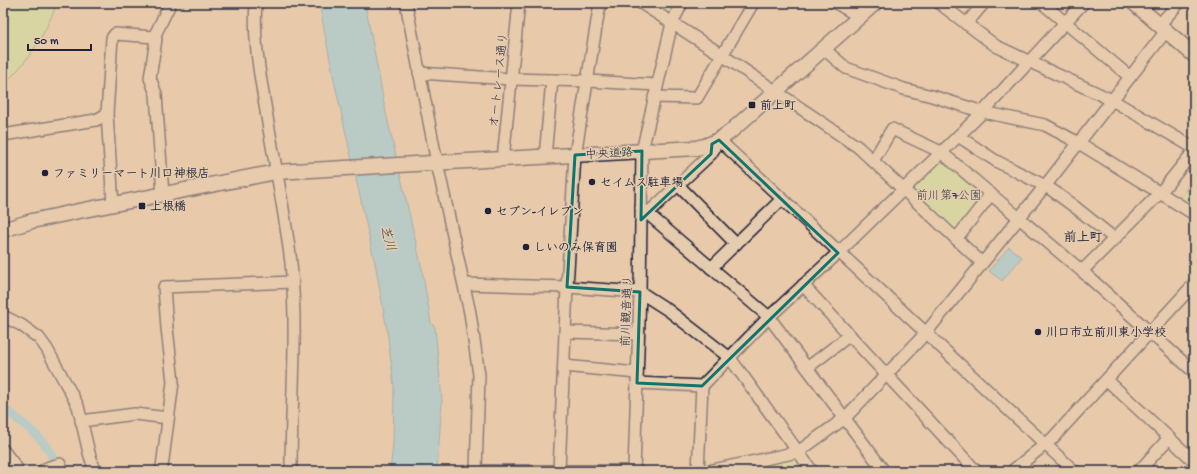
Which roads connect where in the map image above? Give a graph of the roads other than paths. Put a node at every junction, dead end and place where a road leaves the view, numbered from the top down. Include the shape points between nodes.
1 (169, 3) edge
2 (256, 3) edge
3 (406, 3) edge
4 (519, 3) edge
5 (600, 3) edge
6 (641, 3) edge
7 (682, 3) edge
8 (753, 3) edge
9 (836, 3) edge
10 (875, 3) edge
11 (984, 3) edge
12 (1042, 3) edge
13 (1083, 3) edge
14 (1134, 3) edge
15 (1179, 3) edge
16 (941, 4) edge
17 (860, 17) junction
18 (672, 23) junction
19 (1066, 23) junction
20 (966, 24) junction
21 (1162, 28) junction
22 (154, 37) junction
23 (824, 49) junction
24 (722, 55) junction
25 (1194, 55) edge
26 (1030, 61) junction
27 (419, 73) junction
28 (1130, 76) junction
29 (511, 79) junction
30 (552, 80) junction
31 (588, 81) junction
32 (657, 84) junction
33 (777, 92) junction
34 (654, 97) junction
35 (1112, 100) junction
36 (983, 112) junction
37 (106, 114) junction
38 (3, 135) edge
39 (958, 136) junction
40 (715, 142) junction
41 (1079, 143) junction
42 (1194, 149) edge
43 (642, 151) junction
44 (941, 152) junction
45 (575, 155) junction
46 (545, 157) junction
47 (503, 159) junction
48 (873, 161) junction
49 (432, 163) junction
50 (283, 172) junction
51 (678, 185) junction
52 (1045, 186) junction
53 (902, 190) junction
54 (1160, 193) junction
55 (991, 194) junction
56 (163, 195) junction
57 (782, 199) junction
58 (113, 205) junction
59 (644, 211) junction
60 (1194, 214) edge
61 (1018, 218) junction
62 (3, 230) edge
63 (956, 239) junction
64 (1115, 239) junction
65 (736, 244) junction
66 (838, 253) junction
67 (982, 263) junction
68 (711, 268) junction
69 (1083, 272) junction
70 (292, 282) junction
71 (464, 284) junction
72 (803, 285) junction
73 (568, 287) junction
74 (1192, 288) edge
75 (640, 292) junction
76 (3, 316) edge
77 (769, 317) junction
78 (566, 332) junction
79 (1150, 333) junction
80 (638, 334) junction
81 (925, 334) junction
82 (850, 335) junction
83 (730, 358) junction
84 (564, 366) junction
85 (807, 368) junction
86 (1194, 372) edge
87 (886, 374) junction
88 (637, 378) junction
89 (1107, 380) junction
90 (702, 386) junction
91 (168, 418) junction
92 (844, 418) junction
93 (81, 421) junction
94 (1169, 438) junction
95 (1046, 445) junction
96 (3, 450) edge
97 (798, 452) junction
98 (1194, 461) edge
99 (60, 464) dead end
100 (162, 467) dead end
101 (18, 471) edge
102 (42, 471) edge
103 (95, 471) edge
104 (291, 471) edge
105 (476, 471) edge
106 (559, 471) edge
107 (635, 471) edge
108 (698, 471) edge
109 (708, 471) edge
110 (812, 471) edge
111 (884, 471) edge
112 (976, 471) edge
113 (1012, 471) edge
114 (1074, 471) edge
115 (1139, 471) edge

1 - 22 street
2 - 50 street via 254,20 257,56
3 - 27 street
4 - 29 street, オートレース通り
5 - 31 street
6 - 18 street
7 - 18 street, 前川観音通り
8 - 24 street
9 - 17 street
10 - 17 main road, 中央道路
11 - 20 street
12 - 19 street
13 - 19 street
14 - 21 main road
15 - 21 street
16 - 20 street
17 - 23 main road, 中央道路
18 - 24 street
18 - 32 street, 前川観音通り
19 - 26 street
19 - 28 street
20 - 26 street via 996,46
21 - 25 main road
21 - 28 street
22 - 37 street via 115,34 112,38
22 - 56 street via 156,39 150,78 156,94
23 - 33 main road, 中央道路
23 - 36 street via 846,68 860,74
24 - 33 street
24 - 34 street via 697,98
26 - 35 street
26 - 36 street
27 - 29 street
27 - 49 street
28 - 35 street
29 - 30 street
29 - 47 street, オートレース通り
30 - 31 street
30 - 46 street
31 - 32 street
31 - 45 street
32 - 34 street, 前川観音通り
33 - 40 main road, 中央道路
33 - 48 street via 858,147
34 - 43 street, 前川観音通り
35 - 41 street
35 - 42 street
36 - 39 street
36 - 41 street via 1045,125
37 - 38 street via 96,120
37 - 58 street
39 - 44 street
39 - 52 street via 996,161
40 - 43 main road, 中央道路 via 696,148
40 - 51 street via 711,154
40 - 57 street
41 - 52 street
41 - 54 street
42 - 54 street
43 - 45 main road, 中央道路
43 - 59 street, 前川観音通り
44 - 48 street via 892,129
44 - 53 street
44 - 55 street
45 - 46 main road, 中央道路
45 - 73 street
46 - 47 main road, 中央道路
47 - 49 main road, 中央道路
48 - 53 street
49 - 50 main road, 中央道路
49 - 71 street
50 - 56 main road, 中央道路
50 - 70 street
51 - 59 street
51 - 65 street
52 - 61 street
52 - 64 street
53 - 63 street
53 - 66 street
54 - 60 street
54 - 64 street
55 - 61 street
55 - 63 street
56 - 58 main road, 中央道路
57 - 65 street
57 - 66 street
58 - 62 main road, 中央道路 via 55,216
59 - 68 street
59 - 75 street, 前川観音通り
61 - 67 street
61 - 69 street
63 - 67 street
64 - 69 street
65 - 68 street
66 - 72 street
66 - 81 street
67 - 81 street
68 - 77 street
69 - 79 street
70 - 91 street via 164,287 173,382
70 - 104 street via 294,354
71 - 73 street
71 - 105 street via 479,375
72 - 77 street
72 - 82 street
73 - 75 street
73 - 78 street
74 - 79 street
75 - 80 street, 前川観音通り
75 - 83 street via 668,310
76 - 93 street via 39,338 78,406
77 - 83 street
77 - 85 street
78 - 80 street
78 - 84 street
79 - 86 street
79 - 89 street
80 - 88 street, 前川観音通り
81 - 87 street
81 - 95 street
82 - 85 street
82 - 87 street
83 - 90 street
83 - 97 street
84 - 88 street
84 - 106 street
85 - 92 street
87 - 92 street
87 - 112 street
88 - 90 street
88 - 107 street, 前川観音通り
89 - 94 street
89 - 95 street
90 - 108 street
91 - 93 street via 135,414
91 - 100 street
92 - 97 street
92 - 111 street
93 - 103 street
94 - 98 street
94 - 115 street
95 - 113 street
95 - 114 street
96 - 101 street
97 - 109 street
97 - 110 street
99 - 102 street
105 - 106 street
106 - 107 street

